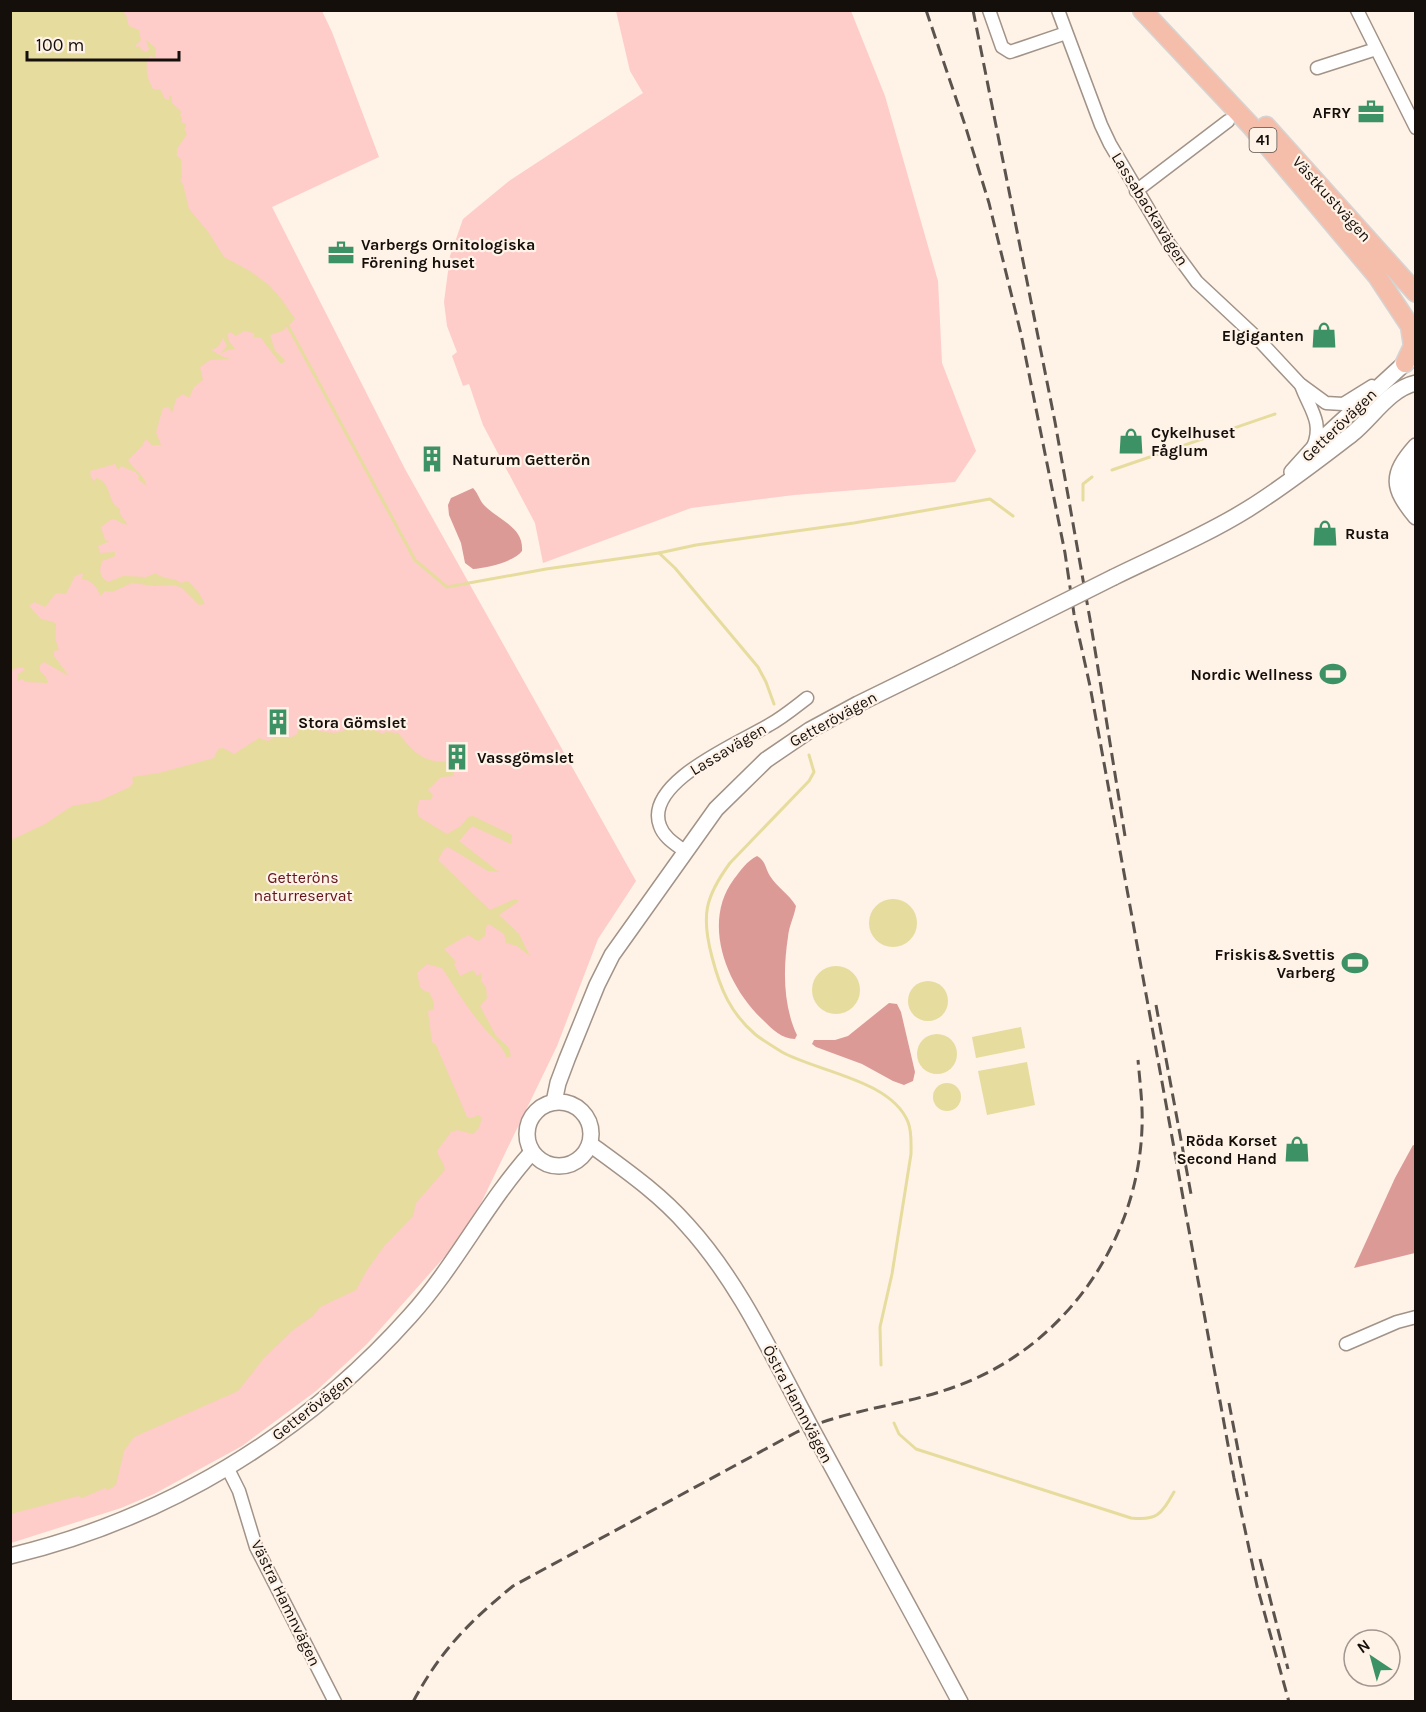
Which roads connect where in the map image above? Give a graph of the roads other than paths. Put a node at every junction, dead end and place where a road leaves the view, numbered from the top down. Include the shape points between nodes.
1 (989, 10) edge
2 (1058, 10) edge
3 (1142, 10) edge
4 (1159, 10) edge
5 (1357, 10) edge
6 (1066, 33) junction
7 (1376, 49) junction
8 (1317, 68) dead end
9 (1228, 121) dead end
10 (1416, 128) edge
11 (1136, 191) junction
12 (1377, 276) junction
13 (1411, 288) edge
14 (1416, 315) edge
15 (1405, 364) edge
16 (1416, 383) edge
17 (1300, 384) junction
18 (1326, 403) junction
19 (1315, 413) junction
20 (1343, 431) junction
21 (1416, 446) edge
22 (1312, 449) junction
23 (1416, 462) edge
24 (1266, 497) junction
25 (1416, 501) edge
26 (1416, 517) edge
27 (807, 698) dead end
28 (686, 852) junction
29 (554, 1102) junction
30 (590, 1144) junction
31 (532, 1152) junction
32 (1416, 1317) edge
33 (1346, 1344) dead end
34 (228, 1469) junction
35 (10, 1556) edge
36 (335, 1701) edge
37 (960, 1701) edge

1 - 6 street via 1002,47 1010,52
2 - 6 street, Lassabackavägen
3 - 12 main road, Västkustvägen / 41 via 1251,126
4 - 13 main road, Västkustvägen / 41
5 - 7 street
6 - 11 street, Lassabackavägen via 1101,125
7 - 8 street
7 - 10 street
9 - 11 street
11 - 17 street, Lassabackavägen via 1197,282
12 - 14 main road, Västkustvägen / 41
12 - 15 main road, Västkustvägen / 41 via 1410,326 1413,346
15 - 18 street via 1343,404
15 - 20 street, Getterövägen
16 - 20 street, Getterövägen via 1398,390
17 - 18 street
17 - 19 street
18 - 20 street
19 - 20 street via 1323,422
19 - 22 street via 1318,433
20 - 22 street, Getterövägen
20 - 24 street, Getterövägen via 1295,478
21 - 26 street via 1399,467 1396,486
22 - 24 street, Getterövägen
23 - 25 street via 1409,471 1407,484
24 - 28 street, Getterövägen, bridge via 1219,526 835,715 766,760 730,794
27 - 28 street, Lassavägen via 771,724 700,764 664,795 658,812 660,826
28 - 29 street, Getterövägen via 612,955 567,1059
29 - 30 street via 575,1106 585,1116 591,1129
29 - 31 street via 540,1107 528,1124 527,1139
30 - 31 street via 582,1156 563,1166 542,1162
30 - 37 street, Östra Hamnvägen via 671,1209 723,1270
31 - 34 street, Getterövägen via 494,1198 411,1316 303,1418
32 - 33 street
34 - 35 street, Getterövägen via 90,1533
34 - 36 street, Västra Hamnvägen via 256,1547

